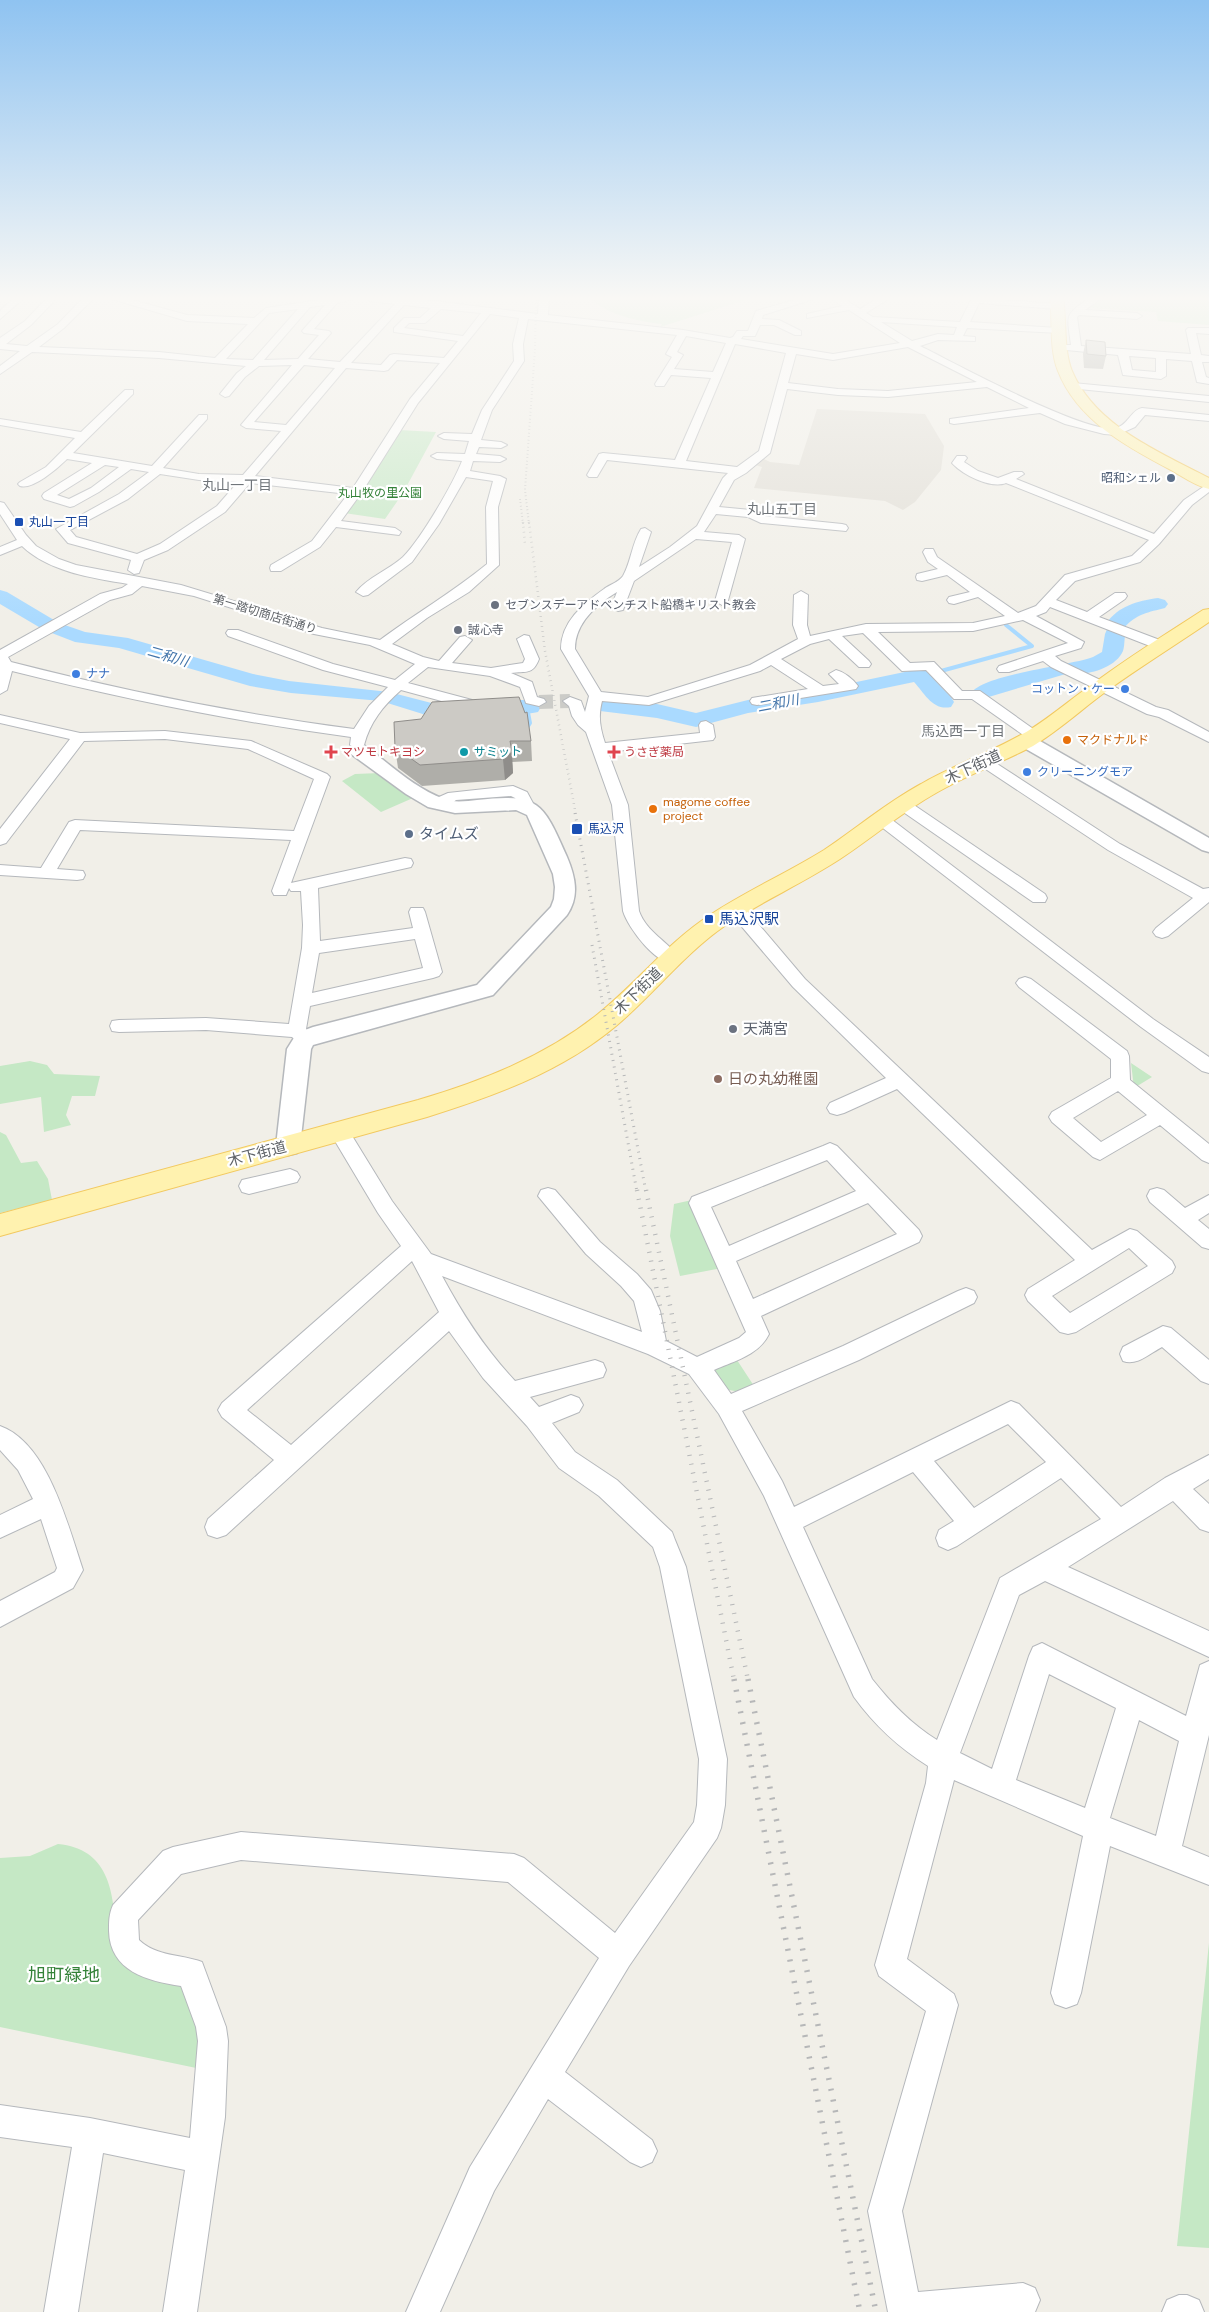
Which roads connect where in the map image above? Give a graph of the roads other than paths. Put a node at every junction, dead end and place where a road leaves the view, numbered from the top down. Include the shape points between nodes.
1 (114, 406) edge
2 (263, 406) edge
3 (309, 406) edge
4 (411, 406) edge
5 (491, 406) edge
6 (705, 406) edge
7 (776, 406) edge
8 (1032, 406) edge
9 (1088, 406) edge
10 (1041, 410) junction
11 (203, 417) dead end
12 (1209, 418) edge
13 (0, 422) edge
14 (290, 429) junction
15 (964, 431) dead end
16 (1117, 432) junction
17 (83, 436) junction
18 (473, 443) junction
19 (501, 445) dead end
20 (64, 455) junction
21 (960, 458) dead end
22 (500, 459) dead end
23 (102, 462) junction
24 (680, 464) junction
25 (128, 466) junction
26 (155, 471) junction
27 (742, 471) junction
28 (1022, 472) dead end
29 (462, 474) junction
30 (593, 475) dead end
31 (1006, 479) junction
32 (246, 481) junction
33 (24, 484) dead end
34 (1209, 485) edge
35 (356, 492) junction
36 (0, 506) edge
37 (712, 510) junction
38 (6, 523) edge
39 (333, 523) junction
40 (842, 528) dead end
41 (395, 532) dead end
42 (645, 532) dead end
43 (694, 535) junction
44 (1156, 539) junction
45 (24, 541) junction
46 (0, 551) edge
47 (929, 552) dead end
48 (138, 558) junction
49 (276, 568) dead end
50 (948, 571) junction
51 (922, 577) dead end
52 (628, 578) junction
53 (133, 581) junction
54 (363, 592) dead end
55 (979, 593) junction
56 (801, 595) dead end
57 (1120, 596) dead end
58 (954, 600) dead end
59 (722, 601) dead end
60 (1049, 602) junction
61 (618, 607) dead end
62 (1209, 614) edge
63 (1021, 617) junction
64 (1089, 617) junction
65 (866, 628) junction
66 (233, 634) dead end
67 (832, 634) junction
68 (524, 639) dead end
69 (465, 640) dead end
70 (805, 641) junction
71 (382, 645) junction
72 (1160, 645) junction
73 (1046, 656) junction
74 (2, 659) edge
75 (771, 659) junction
76 (425, 662) junction
77 (864, 664) dead end
78 (442, 666) junction
79 (1004, 669) dead end
80 (488, 672) junction
81 (836, 674) dead end
82 (1101, 686) junction
83 (0, 690) edge
84 (820, 691) junction
85 (387, 694) junction
86 (596, 696) junction
87 (570, 701) dead end
88 (757, 701) dead end
89 (539, 702) dead end
90 (468, 711) edge
91 (0, 719) edge
92 (706, 725) dead end
93 (593, 730) junction
94 (80, 736) junction
95 (1209, 738) edge
96 (1030, 739) junction
97 (358, 742) junction
98 (600, 748) junction
99 (983, 761) junction
100 (902, 804) junction
101 (881, 819) junction
102 (301, 836) junction
103 (0, 840) edge
104 (1209, 846) edge
105 (405, 863) dead end
106 (0, 870) edge
107 (46, 873) junction
108 (77, 875) dead end
109 (309, 885) junction
110 (1206, 895) edge
111 (1039, 898) dead end
112 (737, 910) junction
113 (417, 912) dead end
114 (422, 932) junction
115 (1162, 932) dead end
116 (311, 948) junction
117 (671, 959) junction
118 (1026, 982) dead end
119 (302, 1002) junction
120 (119, 1026) dead end
121 (301, 1035) junction
122 (1209, 1066) edge
123 (898, 1080) junction
124 (1121, 1082) junction
125 (837, 1108) dead end
126 (1160, 1116) junction
127 (339, 1131) junction
128 (288, 1146) junction
129 (1209, 1155) edge
130 (290, 1176) dead end
131 (248, 1186) dead end
132 (871, 1193) junction
133 (548, 1196) dead end
134 (1157, 1196) dead end
135 (1209, 1203) edge
136 (1183, 1219) junction
137 (0, 1225) edge
138 (1209, 1241) edge
139 (418, 1253) junction
140 (724, 1257) junction
141 (1090, 1261) junction
142 (966, 1297) dead end
143 (749, 1311) junction
144 (451, 1315) junction
145 (656, 1347) junction
146 (1131, 1354) dead end
147 (697, 1368) junction
148 (595, 1370) dead end
149 (1209, 1374) edge
150 (512, 1392) junction
151 (571, 1405) dead end
152 (727, 1407) junction
153 (535, 1419) junction
154 (5, 1447) edge
155 (917, 1458) junction
156 (291, 1460) junction
157 (1063, 1464) junction
158 (1209, 1466) edge
159 (1174, 1486) junction
160 (46, 1505) junction
161 (1119, 1521) junction
162 (1209, 1521) edge
163 (787, 1523) junction
164 (971, 1523) junction
165 (0, 1527) edge
166 (217, 1527) dead end
167 (948, 1538) dead end
168 (1044, 1568) junction
169 (0, 1615) edge
170 (1208, 1642) edge
171 (1209, 1674) edge
172 (1130, 1702) junction
173 (1195, 1735) junction
174 (943, 1761) junction
175 (1000, 1786) junction
176 (1096, 1828) junction
177 (1166, 1854) junction
178 (1209, 1871) edge
179 (618, 1955) junction
180 (1066, 1993) dead end
181 (544, 2076) junction
182 (0, 2121) edge
183 (90, 2134) junction
184 (640, 2151) dead end
185 (202, 2157) junction
186 (1023, 2300) dead end
187 (905, 2311) edge
188 (61, 2312) edge
189 (180, 2312) edge
190 (423, 2312) edge
191 (1179, 2312) edge
192 (1187, 2312) edge

1 - 17 street
2 - 14 street via 246,425
3 - 14 street
4 - 35 street
5 - 18 street
6 - 24 street
7 - 27 street via 764,453
8 - 10 street
9 - 16 main road
10 - 15 street via 954,421
10 - 16 street via 1083,426
11 - 26 street
12 - 16 street via 1142,411 1131,425
13 - 17 street
14 - 32 street
16 - 34 main road
17 - 20 street
18 - 18 street via 443,441
18 - 19 street
18 - 22 street
18 - 29 street
20 - 23 street
20 - 33 street via 46,472
21 - 31 street via 958,463 974,473 998,482
23 - 25 street
23 - 25 street via 48,496 70,504
24 - 27 street
24 - 30 street via 603,456
25 - 26 street
26 - 32 street
26 - 48 street via 140,486 111,505 62,529 72,540
27 - 37 street via 729,478
28 - 31 street
29 - 54 street via 408,559
29 - 71 street via 500,479 492,507 493,565 464,589
31 - 44 street
32 - 35 street via 270,480
32 - 48 street via 215,513 164,548
34 - 44 street via 1179,510
35 - 39 street
36 - 38 street, 第一踏切商店街通り
37 - 40 street
37 - 43 street
38 - 45 street, 第一踏切商店街通り
39 - 41 street
39 - 49 street via 316,544
42 - 52 street
43 - 52 street
43 - 59 street via 739,539
44 - 60 street via 1136,559 1070,578
45 - 46 street
45 - 53 street, 第一踏切商店街通り via 47,557 96,574
47 - 50 street via 932,559
48 - 53 street
50 - 51 street
50 - 55 street
52 - 61 street
52 - 86 street via 580,615 568,642 568,650
53 - 71 street, 第一踏切商店街通り via 179,589 326,633
53 - 74 street via 127,591 105,597
55 - 58 street
55 - 63 street
56 - 70 street via 800,625
57 - 64 street
60 - 63 street
60 - 64 street
62 - 72 main road, 木下街道
63 - 65 street via 973,627
63 - 73 street via 1077,642
64 - 72 street
65 - 67 street
65 - 96 street via 907,668 929,665 959,696 975,694
66 - 85 street via 315,663
67 - 70 street
67 - 77 street
68 - 80 street via 532,659 529,667
69 - 78 street
70 - 75 street
71 - 76 street, 第一踏切商店街通り
72 - 82 main road, 木下街道
73 - 79 street
73 - 82 street
74 - 83 street
74 - 97 street via 92,687 298,726
75 - 84 street
75 - 86 street via 755,668 649,701
76 - 78 street, 第一踏切商店街通り
76 - 85 street
78 - 80 street, 第一踏切商店街通り
80 - 89 street, 第一踏切商店街通り via 527,685 531,700
81 - 84 street via 851,686
82 - 95 street via 1152,711 1163,713
82 - 96 main road, 木下街道
84 - 88 street
85 - 90 street via 467,703
85 - 97 street
86 - 93 street via 592,712
87 - 93 street via 576,704 583,724
91 - 94 street
92 - 98 street via 708,737
93 - 98 street
94 - 102 street via 165,735 241,743 322,777
94 - 103 street
96 - 99 main road, 木下街道
96 - 104 street via 1132,803
97 - 121 street via 420,794 442,806 526,806 534,812 561,869 566,895 560,910 479,993 313,1035
98 - 117 street via 620,805 634,920
99 - 100 main road, 木下街道
99 - 110 street via 1114,847
100 - 101 main road, 木下街道
100 - 111 street
101 - 112 main road, 木下街道 via 831,855
101 - 122 street via 1147,1023
102 - 107 street via 75,825
102 - 109 street via 280,891
105 - 109 street
106 - 107 street
107 - 108 street
109 - 116 street
110 - 115 street
112 - 117 main road, 木下街道 via 695,936
112 - 123 street via 799,982
113 - 114 street
114 - 116 street
114 - 119 street via 433,972
116 - 119 street
117 - 127 main road, 木下街道 via 606,1021 541,1063 470,1094
118 - 124 street via 1120,1056
119 - 121 street
120 - 121 street via 206,1024
121 - 128 street
123 - 125 street
123 - 141 street
124 - 126 street
124 - 126 street via 1059,1117 1100,1152
126 - 129 street
127 - 128 main road, 木下街道
127 - 139 street via 385,1207
128 - 137 main road, 木下街道
130 - 131 street
132 - 140 street
132 - 140 street via 830,1151 699,1203
132 - 143 street via 912,1236
133 - 145 street via 593,1248 643,1296
134 - 136 street
135 - 136 street
136 - 138 street
139 - 144 street
139 - 145 street
139 - 156 street via 230,1410
140 - 143 street
141 - 141 street via 1036,1294 1068,1325 1164,1267 1130,1237
142 - 152 street via 851,1353
143 - 147 street via 758,1334 746,1345
144 - 150 street via 491,1371
144 - 156 street
145 - 147 street
146 - 149 street via 1163,1335
147 - 152 street
148 - 150 street
150 - 153 street
151 - 153 street
152 - 163 street via 773,1489
153 - 179 street via 567,1460 608,1488 663,1540 673,1566 713,1759 707,1828
154 - 160 street via 28,1464
155 - 157 street via 1011,1411
155 - 163 street
155 - 164 street
156 - 166 street
157 - 161 street
157 - 164 street
158 - 159 street
159 - 161 street
159 - 162 street
160 - 165 street
160 - 169 street via 70,1570 64,1580
161 - 168 street
163 - 174 street via 871,1701 893,1724
164 - 167 street
168 - 170 street
168 - 174 street via 1009,1587
171 - 173 street
172 - 173 street
172 - 175 street via 1042,1656
172 - 176 street
173 - 177 street
174 - 175 street
174 - 187 street via 940,1783 890,1965 943,2005 885,2211
175 - 176 street
176 - 177 street
176 - 180 street
177 - 178 street
179 - 181 street
179 - 185 street via 514,1868 241,1846 174,1861 123,1915 125,1944 135,1956 154,1967 191,1973 211,2027 209,2118
181 - 184 street
181 - 190 street via 482,2179
182 - 183 street
183 - 185 street
183 - 188 street
185 - 189 street
186 - 187 street
191 - 192 street

